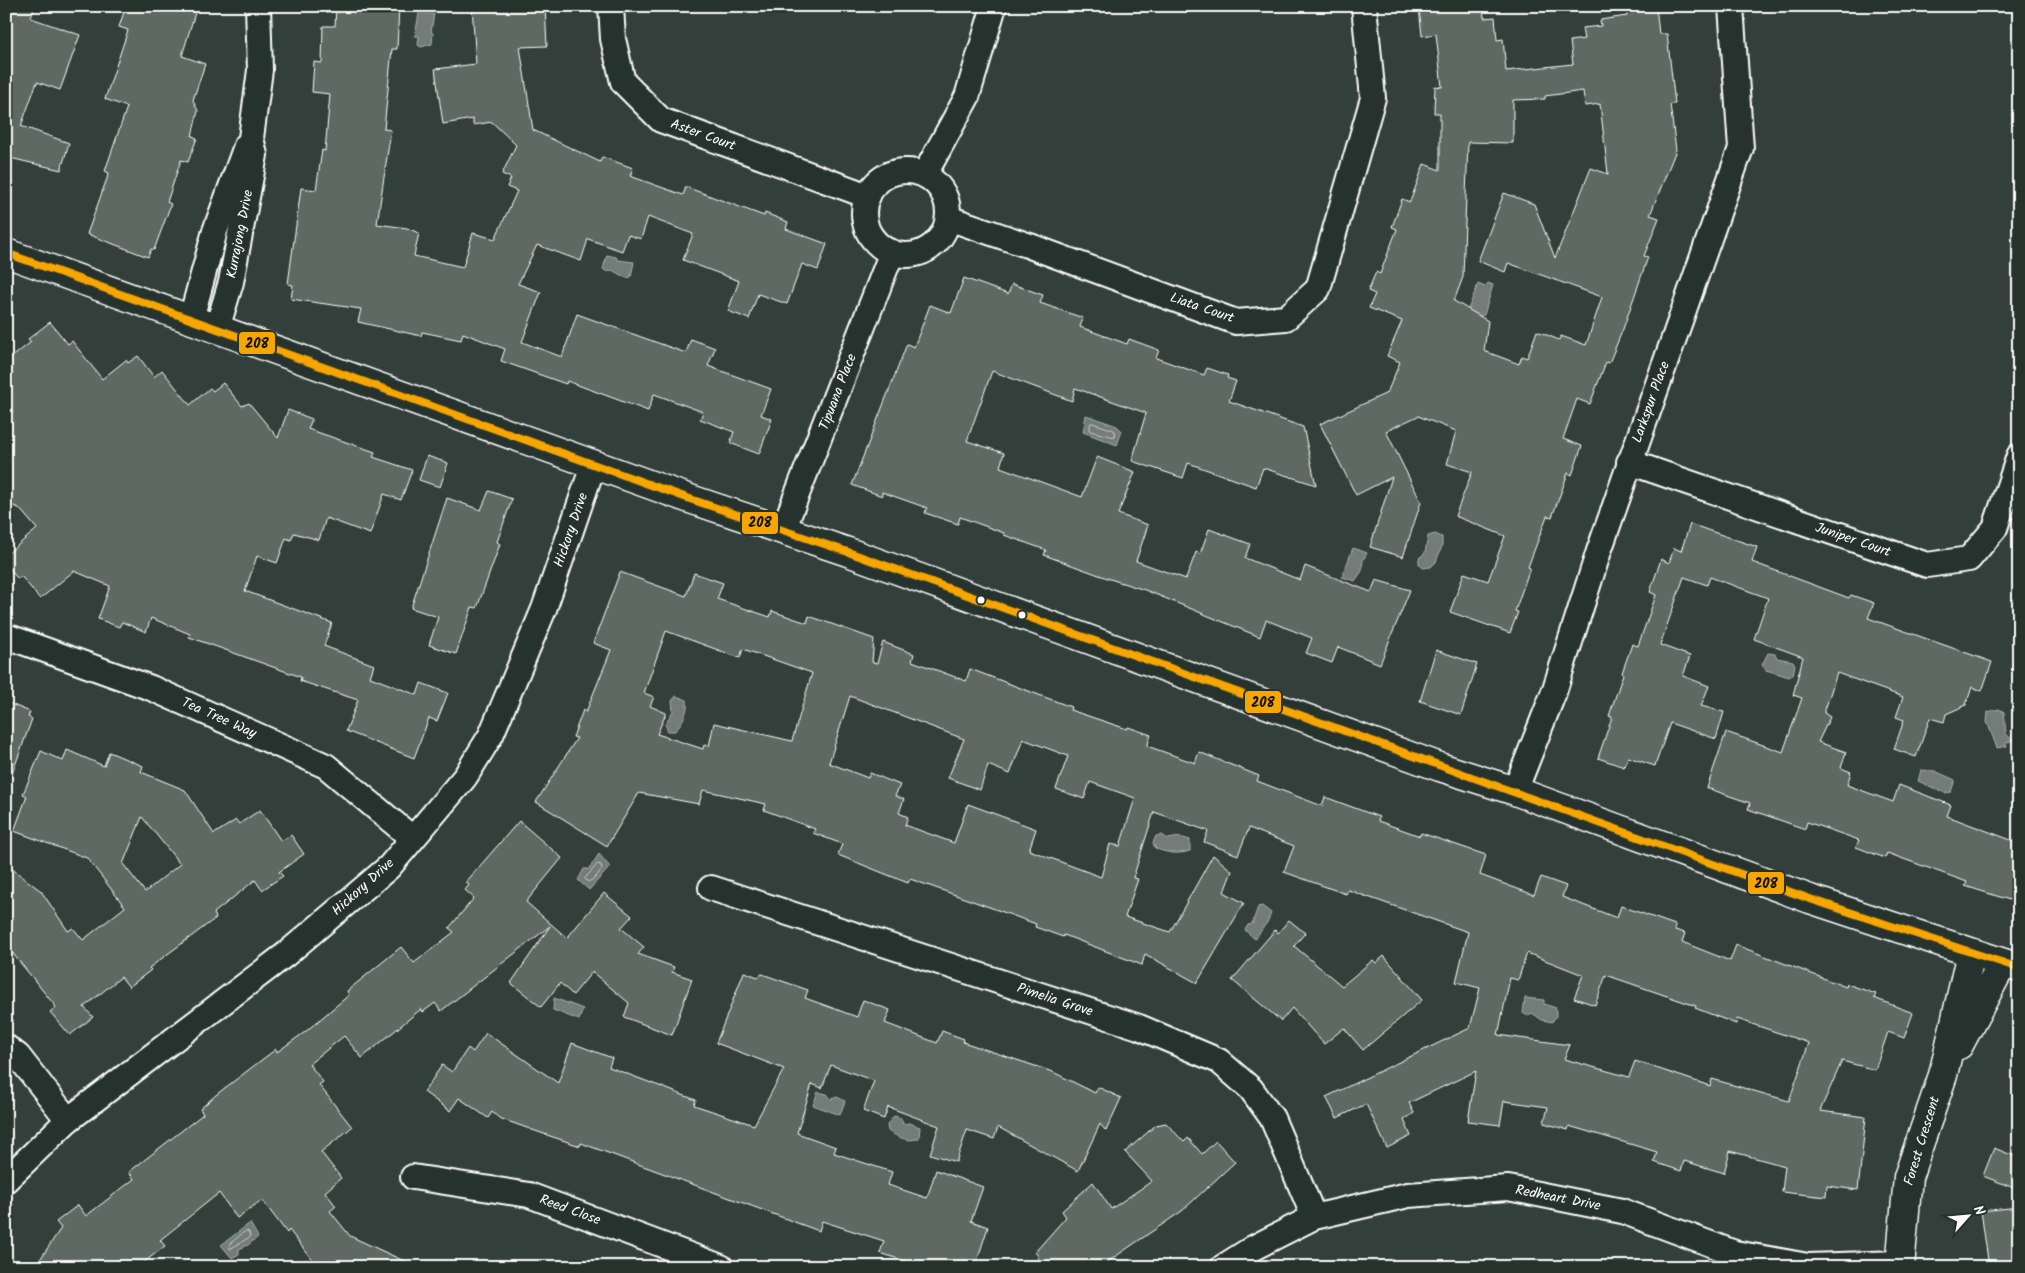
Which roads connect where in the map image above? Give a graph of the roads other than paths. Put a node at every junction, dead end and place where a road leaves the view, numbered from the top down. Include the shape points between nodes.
1 (258, 6) edge
2 (611, 6) edge
3 (994, 6) edge
4 (1364, 6) edge
5 (1731, 6) edge
6 (251, 138) junction
7 (925, 174) junction
8 (868, 196) junction
9 (948, 218) junction
10 (892, 252) junction
11 (6, 253) edge
12 (191, 319) junction
13 (217, 329) junction
14 (2019, 456) edge
15 (1629, 462) junction
16 (594, 463) junction
17 (783, 530) junction
18 (6, 636) edge
19 (1516, 791) junction
20 (412, 838) junction
21 (711, 888) dead end
22 (1971, 953) junction
23 (2011, 966) edge
24 (6, 1048) edge
25 (1943, 1075) junction
26 (68, 1120) junction
27 (413, 1177) dead end
28 (6, 1180) edge
29 (1314, 1217) junction
30 (1900, 1265) edge
31 (720, 1267) edge
32 (1223, 1267) edge

1 - 6 street, Kurrajong Drive via 260,70
2 - 8 street, Aster Court via 613,39 622,82 661,120
3 - 7 street via 967,97
4 - 9 street, Liata Court via 1373,98 1318,289 1286,318 1236,322
5 - 15 street, Larkspur Place via 1741,148
6 - 12 street, Kurrajong Drive via 243,150 218,222
6 - 13 street, Kurrajong Drive via 255,155 231,282
7 - 8 street via 901,170 887,175 875,184
7 - 9 street via 945,195
8 - 10 street via 864,211 870,233
9 - 10 street via 944,233 922,252 907,255
10 - 17 street, Tipuana Place
11 - 12 main road
12 - 13 main road
13 - 16 main road
14 - 15 street, Juniper Court via 1995,528 1969,559 1927,565
15 - 19 street, Larkspur Place via 1554,692
16 - 17 main road
16 - 20 street, Hickory Drive via 544,609 491,734 466,777
17 - 19 main road via 1440,767
18 - 20 street, Tea Tree Way via 151,688 326,766
19 - 22 main road via 1810,899
20 - 26 street, Hickory Drive via 389,867 285,955
21 - 29 street, Pimelia Grove via 1139,1027 1219,1061 1251,1089 1272,1118
22 - 23 main road
22 - 25 main road, Forest Crescent
23 - 25 main road, Forest Crescent
24 - 26 street via 18,1056
25 - 30 main road, Forest Crescent via 1908,1177
26 - 28 street, Hickory Drive
27 - 31 street, Reed Close via 529,1195
29 - 30 street, Redheart Drive via 1408,1196 1508,1188 1622,1211 1735,1253 1808,1266
29 - 32 street, Redheart Drive

